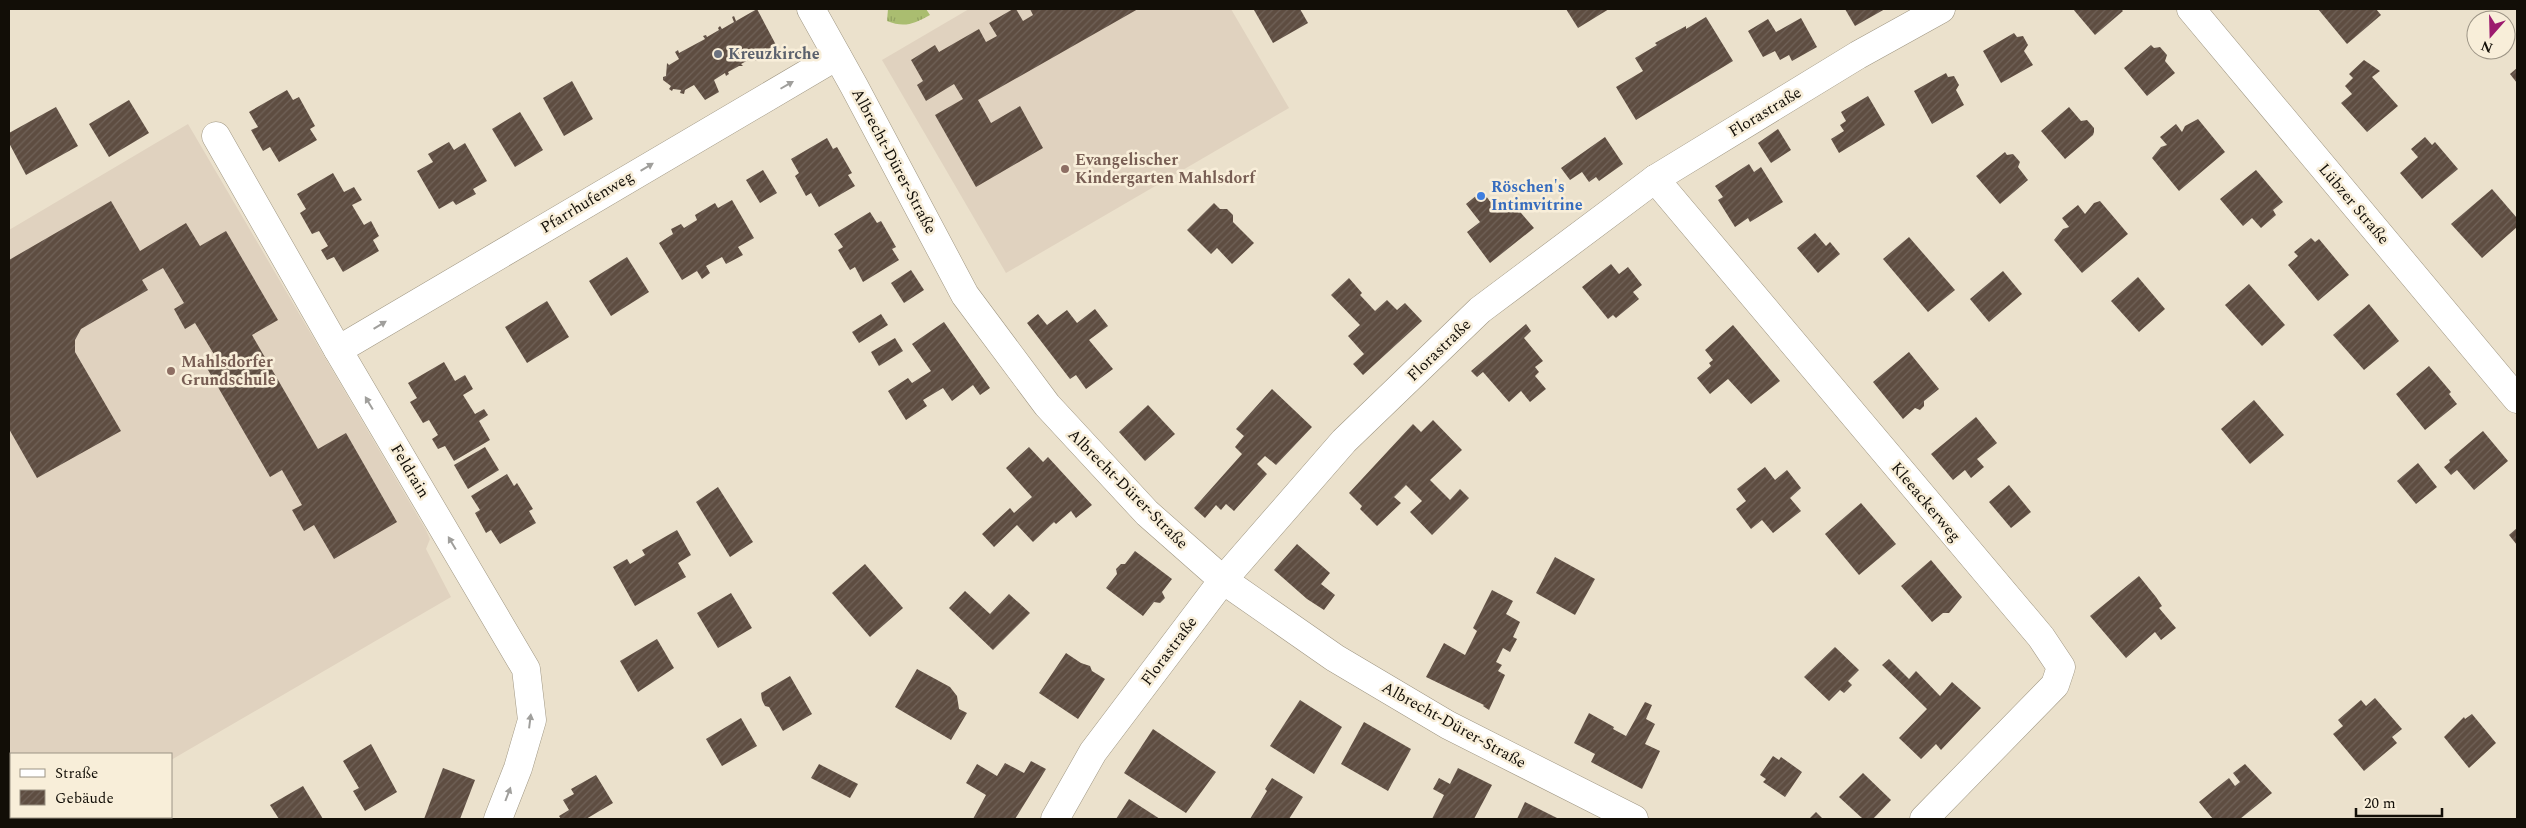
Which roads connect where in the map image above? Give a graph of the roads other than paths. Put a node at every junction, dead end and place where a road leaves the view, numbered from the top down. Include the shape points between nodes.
1 (810, 9) edge
2 (1941, 9) edge
3 (2191, 9) edge
4 (837, 56) junction
5 (216, 136) dead end
6 (1655, 179) junction
7 (338, 350) junction
8 (2517, 399) edge
9 (1223, 580) junction
10 (498, 819) edge
11 (1055, 819) edge
12 (1634, 819) edge
13 (1924, 819) edge

1 - 4 street, Albrecht-Dürer-Straße
2 - 6 street, Florastraße via 1858,55
3 - 8 street, Lübzer Straße
7 -> 4 street, Pfarrhufenweg
4 - 9 street, Albrecht-Dürer-Straße via 965,295 1047,405 1081,444 1147,513
5 - 7 street, Feldrain
6 - 9 street, Florastraße via 1480,310 1344,441
6 - 13 street, Kleeackerweg via 2041,637 2061,667 2056,685
10 -> 7 street, Feldrain via 532,720 526,669
9 - 11 street, Florastraße via 1093,752
9 - 12 street, Albrecht-Dürer-Straße via 1335,658 1448,725

